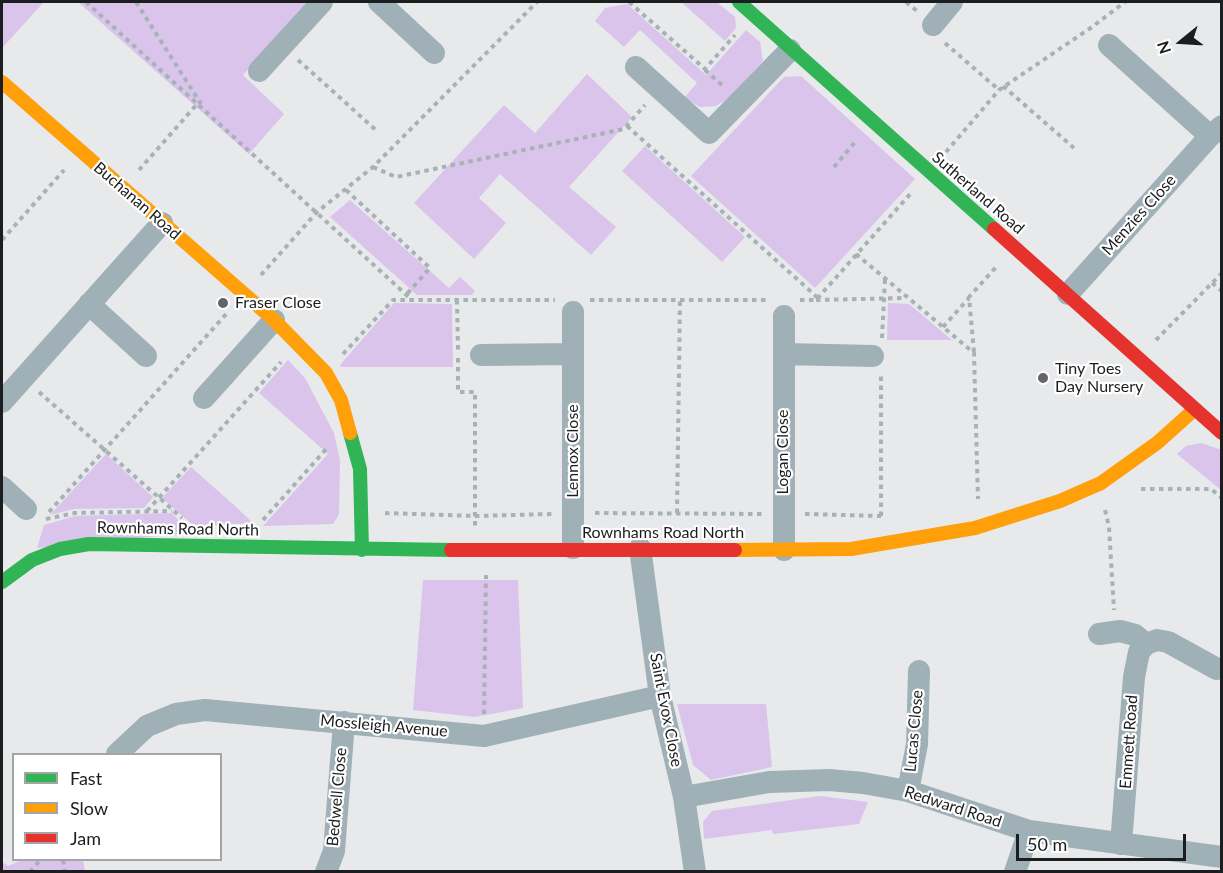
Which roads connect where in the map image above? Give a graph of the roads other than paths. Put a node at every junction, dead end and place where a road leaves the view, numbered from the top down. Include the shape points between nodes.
1 (322, 2) edge
2 (379, 2) edge
3 (739, 2) edge
4 (952, 2) edge
5 (933, 25) road end
6 (1109, 45) dead end
7 (790, 50) junction
8 (435, 53) dead end
9 (636, 67) dead end
10 (260, 71) dead end
11 (3, 86) edge
12 (1216, 131) edge
13 (162, 223) junction
14 (1068, 294) junction
15 (89, 304) junction
16 (573, 304) road end
17 (784, 305) road end
18 (268, 326) junction
19 (573, 354) junction
20 (784, 354) junction
21 (146, 356) dead end
22 (481, 356) dead end
23 (879, 356) road end
24 (204, 398) dead end
25 (2, 402) edge
26 (1195, 409) junction
27 (1221, 433) edge
28 (2, 488) edge
29 (26, 509) dead end
30 (573, 548) junction
31 (640, 548) junction
32 (362, 550) junction
33 (784, 550) junction
34 (2, 582) edge
35 (1110, 633) road end
36 (1146, 644) junction
37 (1217, 669) dead end
38 (919, 671) dead end
39 (660, 696) junction
40 (344, 722) junction
41 (118, 753) edge
42 (908, 791) junction
43 (684, 797) junction
44 (1029, 831) junction
45 (1121, 844) junction
46 (1221, 857) edge
47 (326, 872) edge
48 (695, 872) edge
49 (1014, 872) edge

1 - 10 street
2 - 8 street
3 - 7 street, Sutherland Road
4 - 5 street
6 - 12 street, Menzies Close
7 - 9 street via 710,133
7 - 14 street, Sutherland Road
11 - 13 street, Buchanan Road
12 - 14 street, Menzies Close
13 - 15 street
13 - 18 street, Buchanan Road via 244,294
14 - 26 street, Sutherland Road
15 - 21 street
15 - 25 street
16 - 19 street, Lennox Close
17 - 20 street, Logan Close
18 - 24 street
18 - 32 street, Buchanan Road via 326,373 341,400 360,469
19 - 22 street
19 - 30 street, Lennox Close
20 - 23 street
20 - 33 street, Logan Close
26 - 27 street
26 - 33 street, Rownhams Road North via 1157,443 1101,483 1016,516 934,538 851,549
28 - 29 street
30 - 31 street, Rownhams Road North
30 - 32 street, Rownhams Road North
31 - 33 street, Rownhams Road North
31 - 39 street, Saint Evox Close
32 - 34 street, Rownhams Road North via 89,544 60,549 32,560
35 - 36 street via 1135,635
36 - 37 street via 1168,642
36 - 45 street, Emmett Road via 1139,652 1134,677
38 - 42 street, Lucas Close via 917,744
39 - 40 street, Mossleigh Avenue via 484,736
39 - 43 street, Saint Evox Close
40 - 41 street, Mossleigh Avenue via 205,710 176,714 147,726
40 - 47 street, Bedwell Close via 334,851
42 - 43 street, Redward Road via 829,780 769,782
42 - 44 street, Redward Road
43 - 48 street, Saint Evox Close
44 - 45 street, Redward Road
44 - 49 street
45 - 46 street, Redward Road

